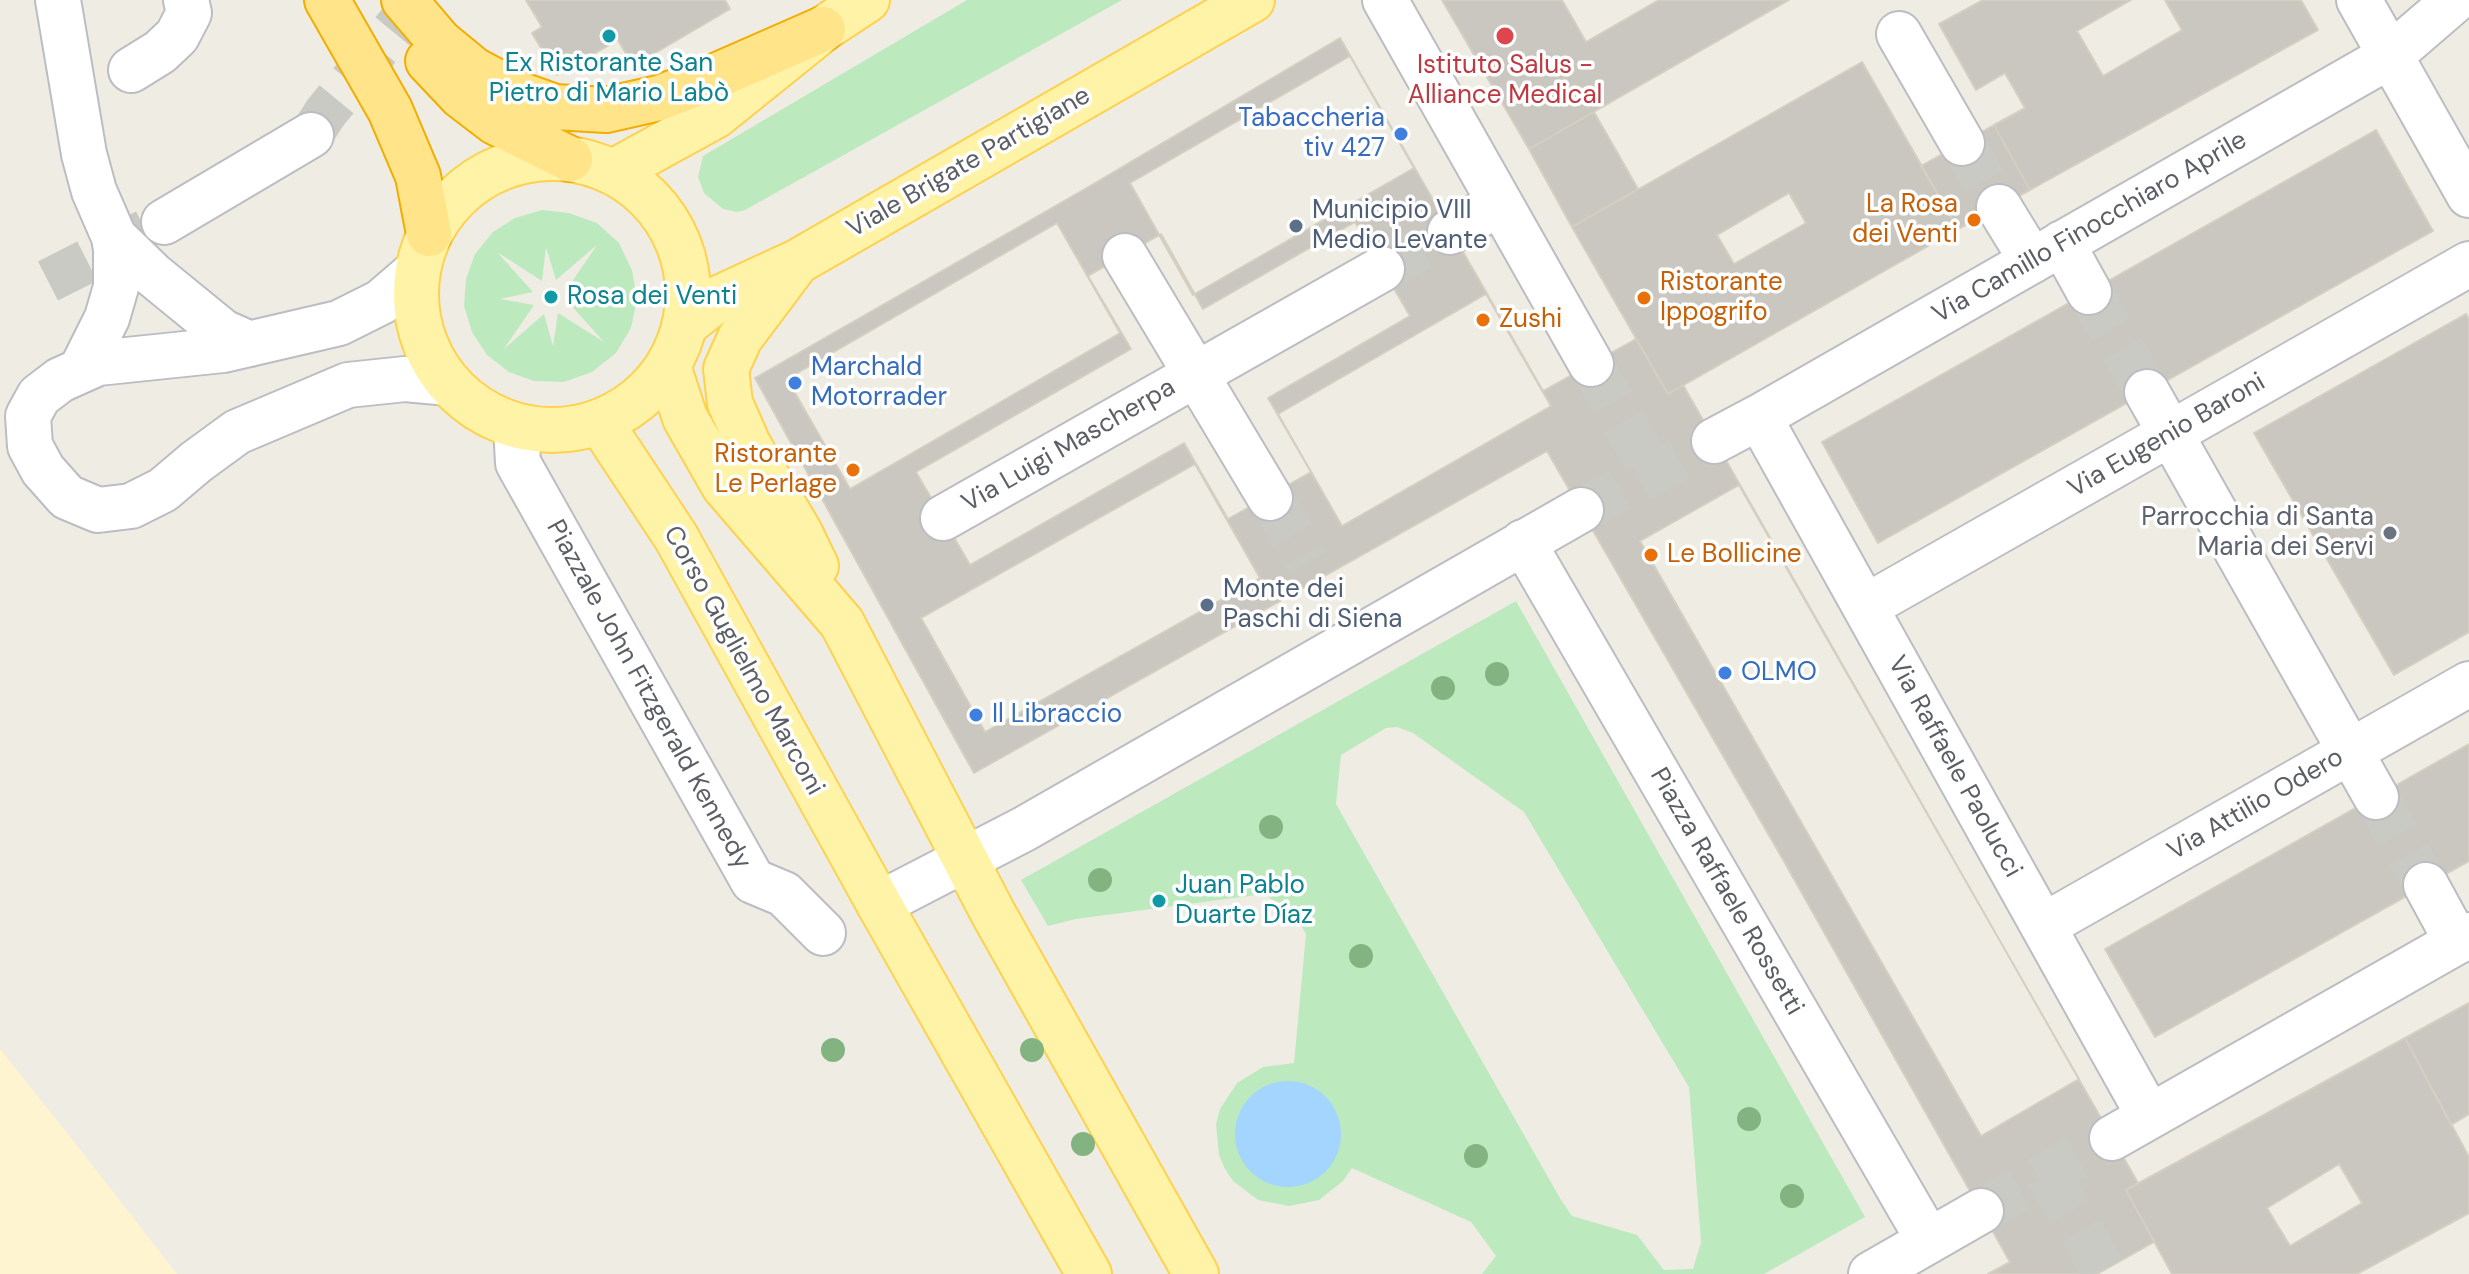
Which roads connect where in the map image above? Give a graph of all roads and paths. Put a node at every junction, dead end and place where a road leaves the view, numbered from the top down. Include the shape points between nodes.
1 (58, 0) edge
2 (186, 0) edge
3 (327, 0) edge
4 (391, 0) edge
5 (404, 0) edge
6 (867, 0) edge
7 (1252, 0) edge
8 (1385, 0) edge
9 (2359, 0) edge
10 (2455, 0) edge
11 (823, 29) junction
12 (1899, 34) dead end
13 (2390, 56) junction
14 (131, 70) dead end
15 (311, 135) tunnel mouth
16 (1962, 143) tunnel mouth
17 (570, 159) junction
18 (613, 172) junction
19 (2469, 195) edge
20 (1500, 203) junction
21 (1999, 207) tunnel mouth
22 (164, 222) tunnel mouth
23 (1450, 232) tunnel mouth
24 (114, 237) junction
25 (423, 252) junction
26 (2047, 252) junction
27 (1125, 256) dead end
28 (797, 262) junction
29 (2469, 264) edge
30 (1382, 269) tunnel mouth
31 (2089, 292) tunnel mouth
32 (686, 324) junction
33 (250, 344) junction
34 (1591, 364) tunnel mouth
35 (668, 366) junction
36 (81, 370) junction
37 (1196, 374) junction
38 (449, 383) junction
39 (2147, 392) tunnel mouth
40 (20, 402) edge
41 (1759, 417) junction
42 (600, 422) junction
43 (516, 426) junction
44 (2169, 434) junction
45 (1714, 441) tunnel mouth
46 (1270, 498) tunnel mouth
47 (1581, 510) tunnel mouth
48 (943, 518) dead end
49 (1523, 542) junction
50 (1865, 607) junction
51 (842, 623) junction
52 (2469, 684) edge
53 (2349, 751) junction
54 (2376, 797) tunnel mouth
55 (964, 859) junction
56 (2426, 885) tunnel mouth
57 (879, 904) junction
58 (2043, 926) junction
59 (823, 933) dead end
60 (2463, 938) edge
61 (2149, 1116) junction
62 (2112, 1138) tunnel mouth
63 (1981, 1211) tunnel mouth
64 (1929, 1241) junction
65 (1089, 1274) edge
66 (1196, 1274) edge
67 (1871, 1274) edge

1 - 24 street via 84,154
2 - 14 street via 189,13 177,36
3 - 25 highway via 418,176
4 - 17 highway via 432,66 461,96 495,122
5 - 11 highway via 440,42 474,70 555,107 606,110 659,98
6 - 11 main road
7 - 28 main road, Viale Brigate Partigiane
8 - 20 street
9 - 13 street
10 - 13 street, Via Camillo Finocchiaro Aprile
11 - 18 main road via 715,116
12 - 16 street
13 - 19 street
13 - 26 street, Via Camillo Finocchiaro Aprile
15 - 22 street
17 - 18 main road
17 - 25 main road via 525,160 483,176 452,201
18 - 32 main road via 649,199 675,236 688,279
20 - 23 street
20 - 34 street
21 - 26 street
24 - 33 street via 223,332
24 - 36 street via 116,287
25 - 33 street via 381,302 339,323
25 - 38 main road via 416,312 428,350
26 - 31 street
26 - 41 street, Via Camillo Finocchiaro Aprile
27 - 37 street, Via Luigi Mascherpa
28 - 32 main road, Viale Brigate Partigiane via 719,298
28 - 51 main road via 740,338 726,369 730,403
29 - 44 street, Via Eugenio Baroni
30 - 37 street, Via Luigi Mascherpa
32 - 35 main road
33 - 36 street via 98,363
35 - 42 main road via 639,400
35 - 51 main road via 685,418 724,486
36 - 40 street
37 - 46 street, Via Luigi Mascherpa
37 - 48 street, Via Luigi Mascherpa
38 - 40 street via 405,379 348,385 237,432 163,490 131,506 98,510 67,497 43,470 30,446 28,416
38 - 43 main road via 479,409
39 - 44 street
41 - 45 street, Via Camillo Finocchiaro Aprile
41 - 50 street, Via Raffaele Paolucci
42 - 43 main road via 555,431
42 - 57 main road, Corso Guglielmo Marconi via 676,537
43 - 59 street, Piazzale John Fitzgerald Kennedy via 518,463 753,881 784,894
44 - 50 street, Via Eugenio Baroni
44 - 53 street
47 - 49 street
49 - 55 street
49 - 64 street, Piazza Raffaele Rossetti
50 - 58 street, Via Raffaele Paolucci
51 - 55 main road
52 - 53 street, Via Attilio Odero
53 - 54 street
53 - 58 street, Via Attilio Odero
55 - 57 street
55 - 66 main road
56 - 60 street
57 - 65 main road, Corso Guglielmo Marconi
58 - 61 street, Via Raffaele Paolucci
60 - 61 street
61 - 62 street
63 - 64 street
64 - 67 street

